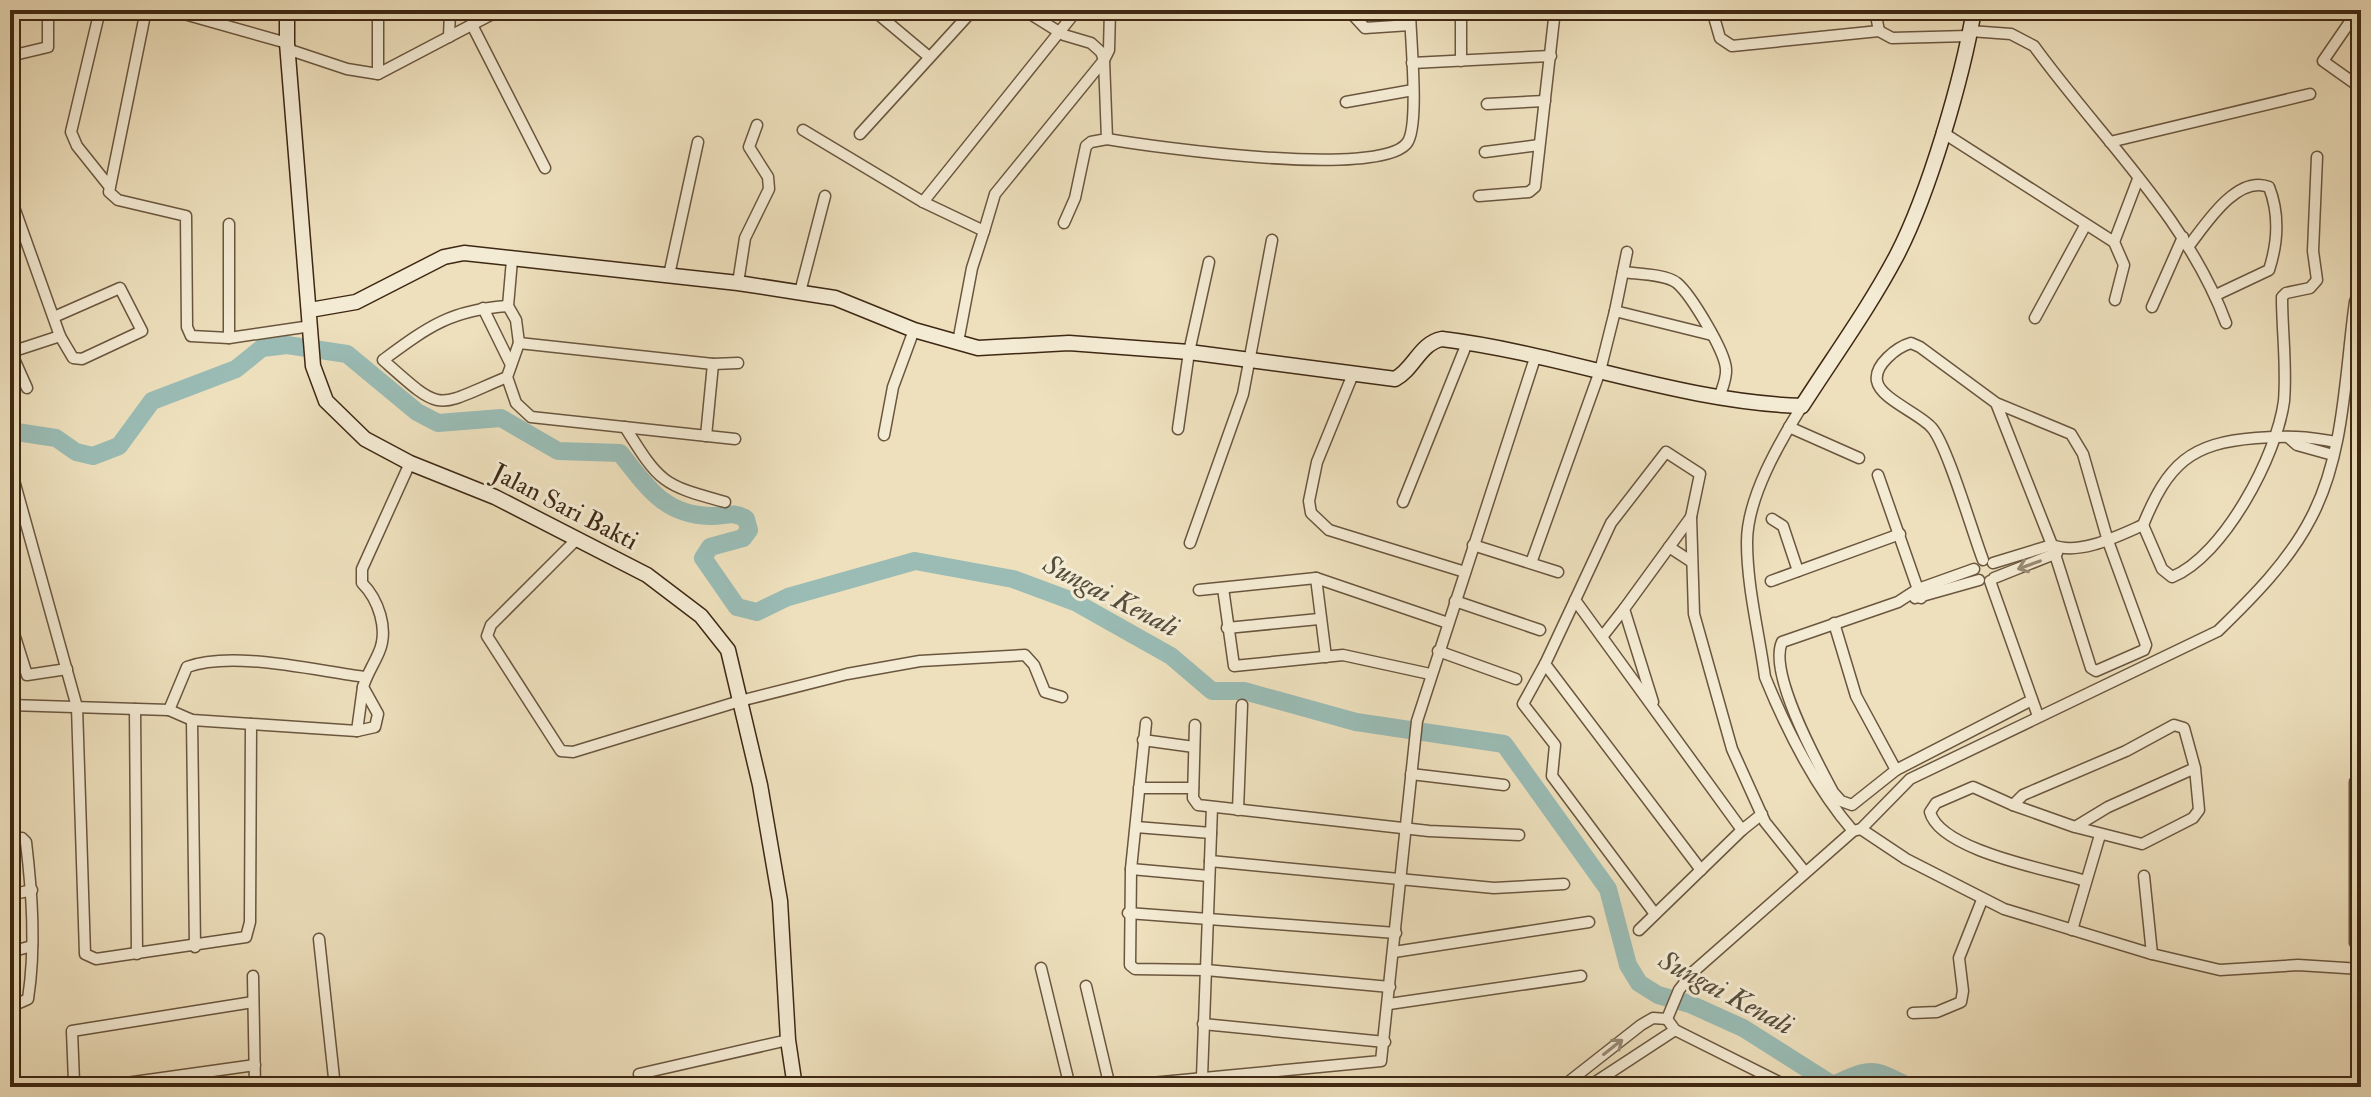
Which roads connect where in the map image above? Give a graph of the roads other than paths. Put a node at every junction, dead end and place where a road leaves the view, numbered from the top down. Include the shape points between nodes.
1 (48, 10) edge
2 (100, 10) edge
3 (146, 10) edge
4 (170, 10) edge
5 (287, 10) edge
6 (378, 10) edge
7 (450, 10) edge
8 (500, 10) edge
9 (873, 10) edge
10 (973, 10) edge
11 (1024, 10) edge
12 (1077, 10) edge
13 (1110, 10) edge
14 (1410, 10) edge
15 (1461, 10) edge
16 (1555, 10) edge
17 (1712, 10) edge
18 (1875, 10) edge
19 (1974, 10) edge
20 (2358, 10) edge
21 (1353, 15) dead end
22 (2350, 21) junction
23 (472, 25) junction
24 (1410, 25) junction
25 (2361, 28) edge
26 (1058, 31) junction
27 (1879, 31) junction
28 (1969, 34) junction
29 (449, 37) junction
30 (287, 46) junction
31 (10, 56) edge
32 (928, 56) junction
33 (1551, 56) junction
34 (1104, 60) junction
35 (1461, 61) junction
36 (1412, 63) junction
37 (378, 74) junction
38 (2361, 88) edge
39 (1413, 90) junction
40 (2310, 94) dead end
41 (1545, 101) junction
42 (1346, 102) dead end
43 (1487, 104) dead end
44 (757, 125) dead end
45 (803, 130) dead end
46 (1942, 132) junction
47 (860, 134) dead end
48 (1107, 139) junction
49 (698, 142) dead end
50 (2110, 142) junction
51 (1539, 145) junction
52 (1485, 152) dead end
53 (2317, 157) dead end
54 (545, 168) dead end
55 (2138, 179) junction
56 (109, 186) junction
57 (10, 196) edge
58 (825, 196) dead end
59 (1479, 196) dead end
60 (923, 202) junction
61 (1064, 223) dead end
62 (229, 224) dead end
63 (2085, 226) junction
64 (984, 231) junction
65 (1272, 240) dead end
66 (2114, 242) junction
67 (2185, 242) junction
68 (1627, 252) dead end
69 (512, 260) junction
70 (1209, 262) dead end
71 (1623, 272) junction
72 (669, 275) junction
73 (738, 283) junction
74 (2361, 285) edge
75 (800, 292) junction
76 (2216, 295) junction
77 (2115, 300) dead end
78 (508, 306) junction
79 (2152, 307) dead end
80 (483, 308) junction
81 (310, 310) junction
82 (1615, 311) junction
83 (54, 317) junction
84 (2035, 318) dead end
85 (2226, 323) dead end
86 (914, 330) junction
87 (311, 332) junction
88 (1712, 335) junction
89 (60, 336) junction
90 (229, 338) junction
91 (958, 342) junction
92 (519, 343) junction
93 (1467, 343) junction
94 (10, 351) edge
95 (1189, 352) junction
96 (1536, 355) junction
97 (1249, 359) junction
98 (738, 363) dead end
99 (713, 364) junction
100 (511, 365) junction
101 (1600, 371) junction
102 (1353, 374) junction
103 (507, 377) junction
104 (27, 388) dead end
105 (1719, 398) junction
106 (1996, 403) junction
107 (1802, 406) junction
108 (625, 427) junction
109 (1789, 427) junction
110 (1178, 429) dead end
111 (884, 435) dead end
112 (706, 436) junction
113 (2274, 437) junction
114 (2288, 437) junction
115 (735, 439) dead end
116 (2336, 442) junction
117 (2333, 455) junction
118 (1859, 458) dead end
119 (410, 463) junction
120 (10, 466) edge
121 (1878, 475) dead end
122 (725, 502) dead end
123 (1403, 502) dead end
124 (1691, 517) junction
125 (1772, 519) dead end
126 (2143, 525) junction
127 (1900, 534) junction
128 (578, 538) junction
129 (2108, 541) junction
130 (1190, 543) dead end
131 (1473, 545) junction
132 (1669, 547) junction
133 (2056, 550) junction
134 (1692, 562) junction
135 (1988, 562) junction
136 (1531, 563) junction
137 (1798, 571) junction
138 (1465, 572) junction
139 (1558, 572) dead end
140 (1984, 577) junction
141 (1316, 578) junction
142 (1771, 581) dead end
143 (1223, 588) junction
144 (1199, 590) dead end
145 (1920, 594) junction
146 (1575, 600) junction
147 (1455, 601) junction
148 (1624, 609) junction
149 (1319, 619) junction
150 (10, 621) edge
151 (1448, 623) junction
152 (1834, 623) junction
153 (1227, 628) junction
154 (1540, 630) dead end
155 (1602, 637) junction
156 (1438, 651) junction
157 (1326, 657) junction
158 (1545, 664) junction
159 (67, 669) junction
160 (1430, 674) junction
161 (1516, 679) dead end
162 (364, 682) junction
163 (1062, 697) dead end
164 (2032, 700) junction
165 (740, 701) junction
166 (10, 705) edge
167 (1242, 705) dead end
168 (77, 707) junction
169 (135, 709) junction
170 (169, 710) junction
171 (1656, 712) junction
172 (2038, 716) junction
173 (192, 720) junction
174 (1146, 723) dead end
175 (251, 724) junction
176 (1195, 725) dead end
177 (357, 731) junction
178 (1143, 740) junction
179 (1194, 747) junction
180 (2195, 768) junction
181 (1896, 770) junction
182 (1411, 774) junction
183 (2361, 778) edge
184 (1504, 785) dead end
185 (1139, 788) junction
186 (1193, 788) junction
187 (2013, 805) junction
188 (1212, 807) junction
189 (1238, 810) junction
190 (1762, 814) junction
191 (1136, 827) junction
192 (2075, 827) junction
193 (1405, 828) junction
194 (1742, 830) junction
195 (1857, 830) junction
196 (1211, 833) junction
197 (1519, 835) dead end
198 (2100, 835) junction
199 (2358, 837) edge
200 (10, 839) edge
201 (1210, 861) junction
202 (1131, 869) junction
203 (1701, 870) junction
204 (1805, 872) junction
205 (1209, 876) junction
206 (2144, 876) dead end
207 (1401, 881) junction
208 (2086, 881) junction
209 (1564, 884) dead end
210 (2358, 888) edge
211 (32, 890) junction
212 (10, 895) edge
213 (1982, 900) junction
214 (1128, 913) junction
215 (1655, 914) junction
216 (1208, 918) junction
217 (1589, 922) dead end
218 (1639, 930) dead end
219 (2072, 930) junction
220 (1396, 933) junction
221 (319, 939) dead end
222 (2361, 940) edge
223 (32, 946) junction
224 (195, 947) junction
225 (10, 952) edge
226 (1394, 952) junction
227 (137, 954) junction
228 (2152, 954) junction
229 (1041, 968) dead end
230 (2361, 969) edge
231 (1206, 970) junction
232 (253, 976) dead end
233 (1581, 976) dead end
234 (1086, 986) dead end
235 (1390, 987) junction
236 (253, 1002) junction
237 (1389, 1004) junction
238 (10, 1007) edge
239 (1913, 1013) dead end
240 (1668, 1015) junction
241 (1203, 1024) junction
242 (1675, 1030) junction
243 (788, 1040) junction
244 (1385, 1042) junction
245 (255, 1065) junction
246 (1254, 1073) junction
247 (639, 1074) dead end
248 (1202, 1077) junction
249 (81, 1087) edge
250 (98, 1087) edge
251 (255, 1087) edge
252 (335, 1087) edge
253 (795, 1087) edge
254 (1070, 1087) edge
255 (1110, 1087) edge
256 (1255, 1087) edge
257 (1562, 1087) edge
258 (1588, 1087) edge
259 (1789, 1087) edge

1 - 31 street via 48,47
2 - 56 street via 71,132
3 - 56 street
4 - 30 street
5 - 30 street, Jalan Sari Bakti
6 - 37 street
7 - 29 street
8 - 23 street
9 - 32 street
10 - 32 street
11 - 26 street
12 - 26 street
13 - 34 street
14 - 24 street
15 - 35 street
16 - 33 street
17 - 27 street via 1720,38 1732,46
18 - 27 street
19 - 28 street
20 - 22 street
21 - 24 street via 1365,28
22 - 25 street
22 - 38 street via 2323,61
23 - 29 street
23 - 54 street
24 - 36 street
26 - 34 street via 1091,43
26 - 60 street
27 - 28 street via 1892,38
28 - 46 street
28 - 50 street via 2011,34 2034,46
29 - 37 street
30 - 37 street via 347,69
30 - 81 street, Jalan Sari Bakti
32 - 47 street
33 - 35 street
33 - 41 street
34 - 48 street
34 - 64 street via 995,194
35 - 36 street
36 - 39 street
39 - 42 street
39 - 48 street via 1410,139 1401,148 1377,154 1342,159 1215,155
40 - 50 street
41 - 43 street
41 - 51 street
44 - 73 street via 749,147 768,177 769,189 745,238
45 - 60 street
46 - 63 street
46 - 107 street via 1898,252
48 - 61 street via 1086,146
49 - 72 street
50 - 55 street
51 - 52 street
51 - 59 street via 1533,190
53 - 113 street via 2317,280 2310,288 2282,297 2285,381
55 - 66 street
55 - 67 street
56 - 90 street via 118,200 186,216 187,327 199,339
57 - 83 street
58 - 75 street
60 - 64 street
62 - 90 street
63 - 66 street
63 - 84 street
64 - 91 street
65 - 97 street
66 - 77 street via 2124,265
67 - 76 street
67 - 76 street via 2218,205 2257,185 2269,187 2277,241 2269,270
67 - 79 street
68 - 71 street
69 - 72 street
69 - 78 street
69 - 81 street via 464,253 444,257 356,302
70 - 95 street
71 - 82 street
71 - 88 street via 1676,282
72 - 73 street
73 - 75 street
74 - 116 street
75 - 86 street via 849,303
76 - 85 street
78 - 80 street
78 - 92 street
80 - 100 street
80 - 103 street via 436,321 383,360 434,402 448,402
81 - 87 street, Jalan Sari Bakti
82 - 88 street
82 - 101 street
83 - 89 street
83 - 89 street via 120,288 142,331 77,359
86 - 91 street
86 - 111 street via 893,387
87 - 90 street
87 - 119 street, Jalan Sari Bakti via 313,366 326,401 365,439
88 - 105 street via 1727,370
89 - 94 street
91 - 95 street via 978,348 1069,343
92 - 99 street
92 - 100 street
93 - 96 street
93 - 102 street via 1434,340 1395,379
93 - 123 street
94 - 104 street
95 - 97 street
95 - 110 street
96 - 101 street
96 - 131 street
97 - 102 street
97 - 130 street via 1243,394
98 - 99 street
99 - 112 street
100 - 103 street
101 - 105 street
101 - 136 street
102 - 138 street via 1317,462 1311,513 1329,530
103 - 108 street via 516,403 531,417
105 - 107 street
106 - 129 street via 2071,434 2083,454
106 - 133 street
106 - 135 street via 1911,343 1878,372 1876,381 1884,393 1933,429
107 - 109 street
108 - 112 street
108 - 122 street via 649,466 672,488
109 - 118 street
109 - 195 street via 1761,487 1746,540 1765,677 1807,764 1836,810
112 - 115 street
113 - 114 street
113 - 126 street via 2221,441 2190,455 2155,495
113 - 126 street via 2224,533 2187,569 2172,577 2167,574
114 - 116 street via 2298,434
114 - 117 street via 2297,445
116 - 117 street
117 - 172 street via 2311,517 2292,549 2218,631
119 - 128 street, Jalan Sari Bakti
119 - 162 street via 362,569 362,583 375,596 381,649
120 - 159 street
121 - 127 street
124 - 132 street
124 - 134 street
124 - 146 street via 1700,474 1666,452 1611,523
125 - 137 street via 1783,526
126 - 129 street
127 - 137 street
127 - 145 street
128 - 165 street, Jalan Sari Bakti via 647,575 701,616 728,650
128 - 165 street via 491,625 487,636 557,747 573,752
129 - 133 street
129 - 133 street via 2146,645 2096,671
131 - 136 street
131 - 138 street
132 - 134 street
132 - 148 street
133 - 135 street
133 -> 140 street
134 - 190 street via 1694,614 1732,749
135 - 140 street
135 - 140 street
136 - 139 street
137 - 142 street
138 - 147 street
140 - 145 street
140 - 164 street
141 - 143 street
141 - 149 street
141 - 151 street
143 - 144 street
143 - 153 street
145 - 152 street
146 - 155 street
146 - 158 street
147 - 151 street
147 - 154 street
148 - 155 street
148 - 171 street
149 - 153 street
149 - 157 street
150 - 159 street via 27,675
151 - 156 street
152 - 181 street via 1856,696
152 - 181 street via 1781,644 1793,709 1833,792 1846,805
153 - 157 street via 1231,661 1238,667
155 - 171 street
156 - 160 street
156 - 161 street
157 - 160 street via 1358,656
158 - 203 street
158 - 215 street via 1523,704 1555,745 1552,776
159 - 168 street
160 - 182 street via 1413,742
162 - 170 street via 255,663 202,661 187,667
162 - 177 street
162 - 177 street via 378,720 375,727
163 - 165 street via 1045,692 1031,661 1016,653 920,661
164 - 172 street
164 - 181 street
165 - 243 street, Jalan Sari Bakti via 780,901
166 - 168 street
167 - 189 street
168 - 169 street
168 - 227 street via 82,949 96,959
169 - 170 street
169 - 227 street
170 - 173 street
171 - 194 street
172 - 195 street via 1910,779
173 - 175 street
173 - 224 street
174 - 178 street
175 - 177 street
175 - 224 street via 248,932 241,941
176 - 179 street
178 - 179 street
178 - 185 street
179 - 186 street
180 - 187 street via 2184,728 2174,725 2023,795
180 - 192 street
180 - 198 street via 2199,810 2193,818 2142,844
182 - 184 street
182 - 193 street
183 - 199 street via 2355,782
185 - 186 street
185 - 191 street
186 - 188 street via 1194,801
187 - 192 street
187 - 208 street via 1973,787 1936,803 1930,812 1942,828 1967,844
188 - 189 street
188 - 196 street
189 - 193 street
190 - 194 street
190 - 204 street
191 - 196 street
191 - 202 street
192 - 198 street
193 - 197 street
193 - 207 street
194 - 203 street
195 - 204 street
195 - 213 street
196 - 201 street
198 - 208 street
199 - 210 street
200 - 211 street via 26,842
201 - 205 street
201 - 207 street
202 - 205 street
202 - 214 street
203 - 215 street
204 - 240 street via 1693,972
205 - 216 street
206 - 228 street
207 - 209 street via 1494,888
207 - 220 street
208 - 219 street
210 - 222 street via 2355,943
211 - 212 street
211 - 223 street
213 - 219 street
213 - 239 street via 1959,958 1961,1002 1937,1012
214 - 216 street
214 - 231 street via 1130,965 1135,969
215 - 218 street
216 - 220 street
216 - 231 street
217 - 226 street
219 - 228 street
220 - 226 street
221 - 252 street
223 - 225 street
223 - 238 street via 28,999
224 - 227 street
226 - 235 street
228 - 230 street via 2220,970 2298,965
229 - 254 street
231 - 235 street
231 - 241 street
232 - 236 street
233 - 237 street
234 - 255 street
235 - 237 street
236 - 245 street
236 - 249 street via 72,1031 74,1082
237 - 244 street
240 - 242 street
257 -> 240 street via 1641,1025
241 - 244 street
241 - 248 street
242 - 258 street
242 - 259 street
243 - 247 street
243 - 253 street, Jalan Sari Bakti
244 - 246 street via 1381,1061 1374,1064
245 - 250 street
245 - 251 street
246 - 248 street
246 - 256 street
248 - 255 street

